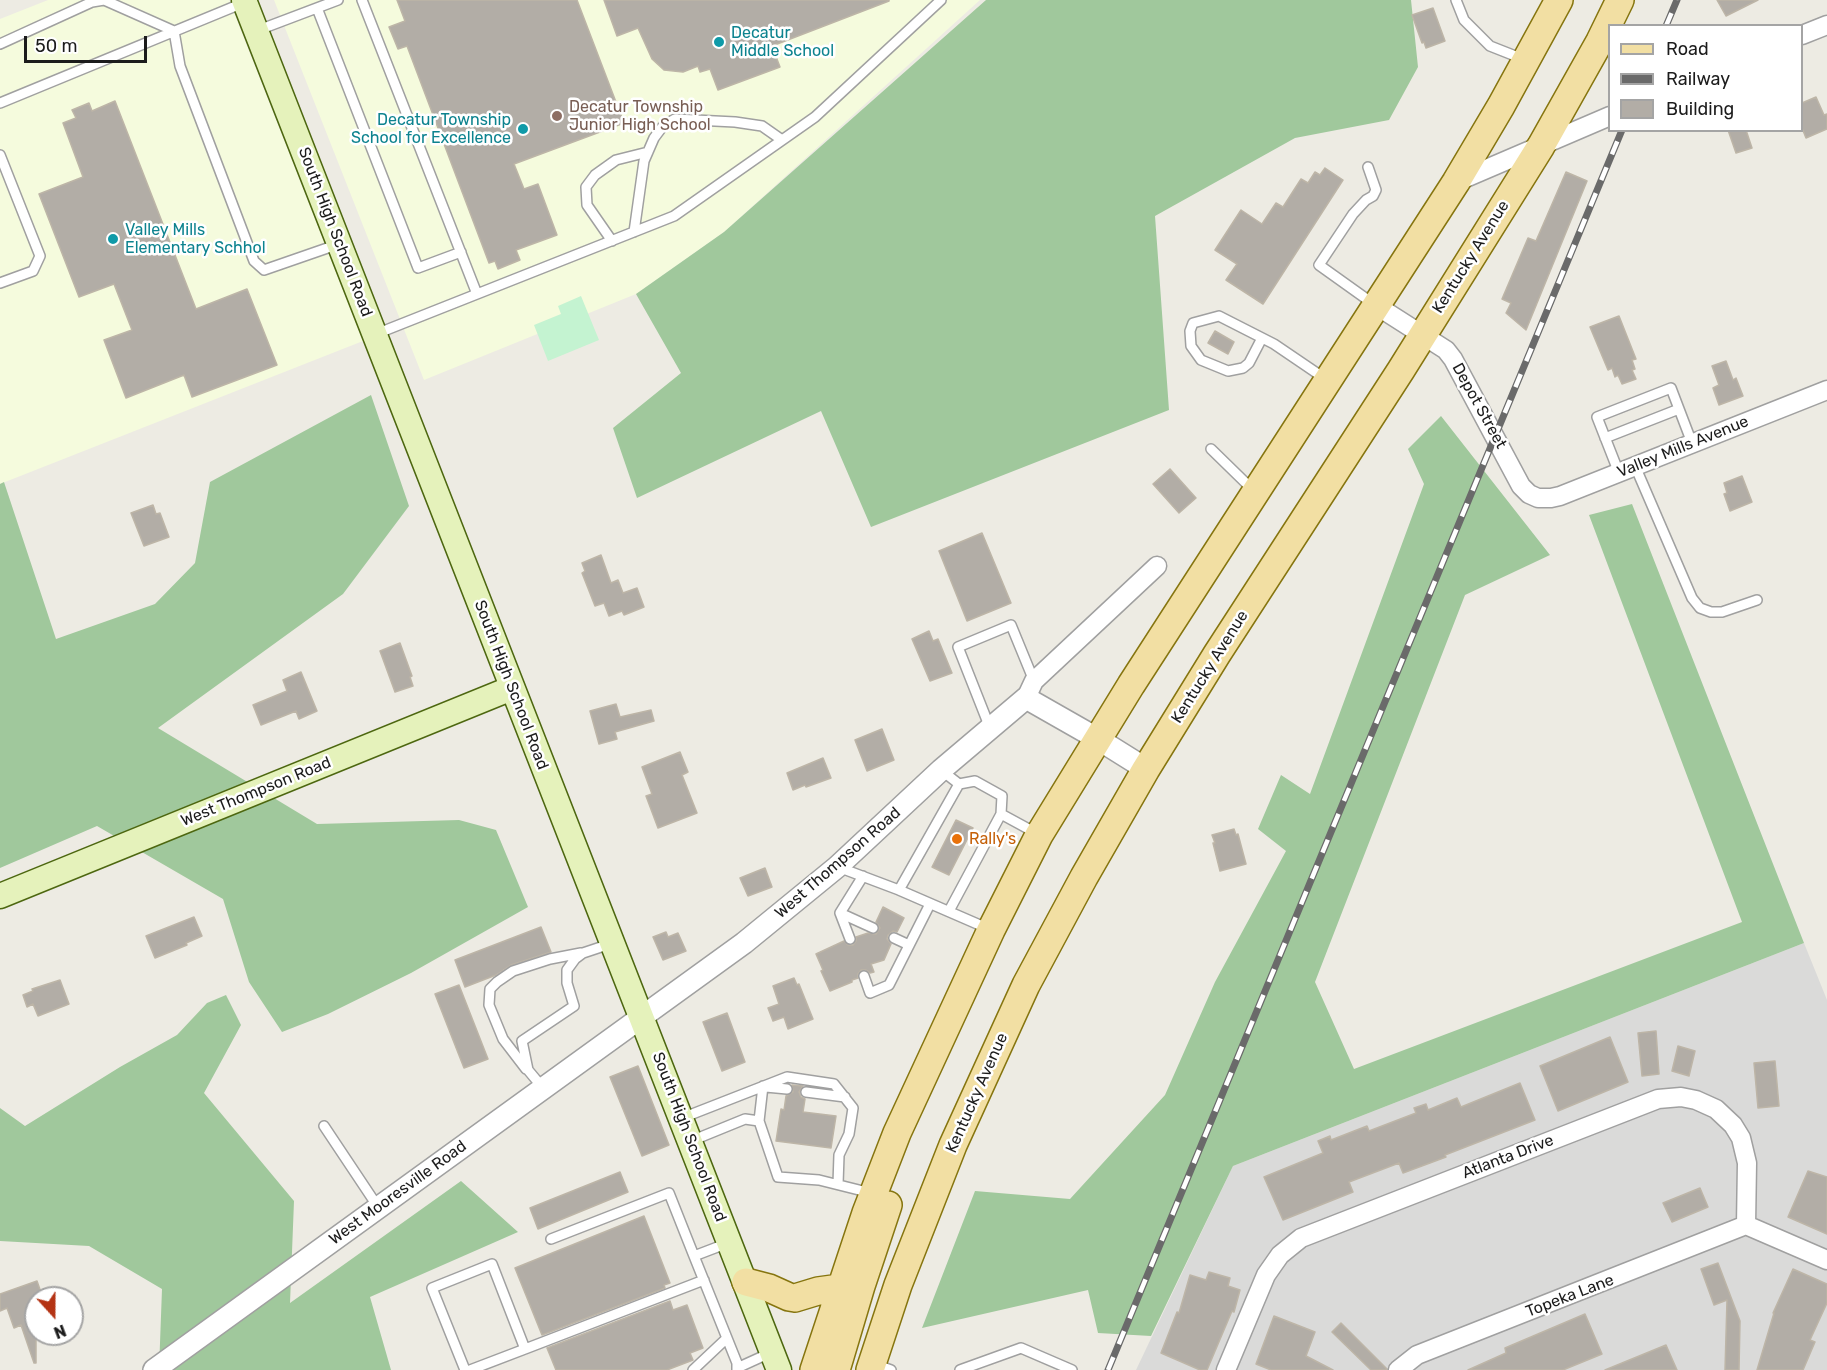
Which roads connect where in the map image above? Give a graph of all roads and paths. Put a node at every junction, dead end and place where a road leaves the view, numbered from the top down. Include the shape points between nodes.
1 (338, 0) edge
2 (362, 0) edge
3 (941, 0) edge
4 (1456, 0) edge
5 (1559, 0) edge
6 (245, 1) edge
7 (317, 8) junction
8 (1608, 25) edge
9 (1827, 25) edge
10 (174, 31) junction
11 (256, 31) junction
12 (1803, 35) edge
13 (0, 44) edge
14 (1526, 61) junction
15 (0, 103) edge
16 (1608, 117) edge
17 (783, 140) junction
18 (1541, 146) junction
19 (648, 152) junction
20 (0, 155) edge
21 (1368, 167) dead end
22 (1456, 183) junction
23 (634, 232) junction
24 (612, 241) junction
25 (340, 244) junction
26 (461, 252) junction
27 (0, 283) edge
28 (477, 294) junction
29 (1377, 306) junction
30 (375, 334) junction
31 (1422, 335) junction
32 (1262, 338) junction
33 (1329, 382) junction
34 (1827, 390) edge
35 (1679, 409) junction
36 (1605, 438) junction
37 (1692, 443) junction
38 (1210, 449) dead end
39 (1627, 469) junction
40 (1256, 493) junction
41 (1538, 498) joint
42 (1157, 566) dead end
43 (1758, 600) dead end
44 (512, 688) junction
45 (1030, 689) junction
46 (990, 728) junction
47 (1098, 739) junction
48 (1146, 769) junction
49 (940, 770) junction
50 (958, 784) junction
51 (1001, 814) junction
52 (1039, 836) junction
53 (837, 867) junction
54 (863, 876) junction
55 (899, 890) junction
56 (0, 896) edge
57 (930, 904) junction
58 (949, 911) junction
59 (840, 913) junction
60 (873, 928) dead end
61 (991, 930) junction
62 (894, 938) dead end
63 (850, 939) dead end
64 (613, 944) junction
65 (909, 945) junction
66 (583, 953) junction
67 (864, 976) dead end
68 (642, 1018) junction
69 (528, 1070) junction
70 (763, 1086) junction
71 (917, 1087) junction
72 (543, 1088) junction
73 (787, 1089) dead end
74 (806, 1092) dead end
75 (845, 1097) junction
76 (682, 1118) junction
77 (759, 1121) junction
78 (324, 1126) dead end
79 (691, 1141) junction
80 (838, 1184) junction
81 (873, 1194) junction
82 (378, 1207) junction
83 (1746, 1226) junction
84 (551, 1239) dead end
85 (730, 1242) junction
86 (694, 1256) junction
87 (1827, 1260) edge
88 (704, 1280) junction
89 (746, 1282) junction
90 (840, 1288) junction
91 (727, 1338) junction
92 (525, 1348) junction
93 (988, 1360) junction
94 (775, 1361) edge
95 (878, 1368) edge
96 (737, 1369) edge
97 (154, 1370) edge
98 (465, 1370) edge
99 (470, 1370) edge
100 (693, 1370) edge
101 (814, 1370) edge
102 (836, 1370) edge
103 (960, 1370) edge
104 (992, 1370) edge
105 (1072, 1370) edge
106 (1226, 1370) edge
107 (1398, 1370) edge

1 - 7 lane
2 - 26 lane
3 - 17 lane via 815,117
4 - 14 lane via 1464,20 1490,46
5 - 14 main road
6 - 10 lane
6 - 11 main road, South High School Road
7 - 11 lane
7 - 26 lane via 418,268
8 - 18 main road, Kentucky Avenue
9 - 12 street
10 - 13 lane via 104,0
10 - 15 lane
10 - 25 lane via 180,66 254,261 264,270
11 - 25 main road, South High School Road
14 - 22 main road
16 - 18 street
17 - 19 lane via 762,126 675,119 663,126
17 - 23 lane via 674,216
18 - 22 street
18 - 31 main road, Kentucky Avenue
19 - 23 lane
19 - 24 lane via 616,160 586,187 587,205
20 - 27 lane via 40,256 33,271
21 - 29 lane via 1376,190 1373,196 1353,214 1319,265
22 - 29 main road
23 - 24 lane
24 - 28 lane
25 - 30 main road, South High School Road
26 - 28 lane
28 - 30 lane
29 - 31 street, Depot Street
29 - 33 main road
30 - 44 main road, South High School Road
31 - 41 street, Depot Street via 1446,350 1457,363 1521,486
31 - 48 main road, Kentucky Avenue
32 - 32 lane via 1219,316 1193,323 1190,331 1191,346 1201,360 1228,370 1249,363
32 - 33 lane
33 - 40 main road
34 - 37 street, Valley Mills Avenue
35 - 36 lane
35 - 36 lane via 1671,388 1597,417
35 - 37 lane
36 - 39 lane
37 - 39 street, Valley Mills Avenue
38 - 40 lane
39 - 41 street, Valley Mills Avenue via 1560,496
39 - 43 lane via 1700,608 1722,612
40 - 47 main road
42 - 45 street, West Thompson Road
44 - 56 main road, West Thompson Road
44 - 64 main road, South High School Road
45 - 46 street, West Thompson Road
45 - 46 lane via 1011,625 958,647
45 - 47 street
46 - 49 street, West Thompson Road
47 - 48 street
47 - 52 main road
48 - 95 main road, Kentucky Avenue via 1048,943 952,1145 925,1215
49 - 50 lane
49 - 53 street, West Thompson Road
50 - 51 lane via 975,782 1002,796
50 - 55 lane
51 - 52 lane
51 - 58 lane
52 - 61 main road
53 - 54 lane
53 - 68 street, West Thompson Road via 744,943
54 - 55 lane
54 - 59 lane
55 - 57 lane
57 - 58 lane
57 - 65 lane
58 - 61 lane
59 - 60 lane
59 - 63 lane
61 - 71 main road
62 - 65 lane
64 - 66 lane
64 - 68 main road, South High School Road
65 - 67 lane via 889,985 870,993
66 - 69 lane via 567,970 574,1006 522,1041
66 - 69 lane via 550,958 513,971 490,988 489,1005 503,1039
68 - 72 street, West Mooresville Road
68 - 76 main road, South High School Road
69 - 72 lane
70 - 73 lane
70 - 75 lane via 787,1077 834,1084
70 - 76 lane
70 - 77 lane
71 - 81 main road
71 - 102 main road via 920,1117
72 - 82 street, West Mooresville Road
74 - 75 lane
75 - 80 lane via 853,1108 849,1134 839,1155
76 - 79 main road, South High School Road
77 - 79 lane via 745,1119
77 - 80 lane via 778,1177
78 - 82 lane
79 - 85 main road, South High School Road
80 - 81 lane
81 - 90 main road
82 - 97 street, West Mooresville Road
83 - 87 street
83 - 106 street, Atlanta Drive via 1747,1163 1741,1138 1733,1125 1716,1109 1696,1100 1658,1099 1301,1238 1266,1275
83 - 107 street, Topeka Lane via 1417,1355
84 - 86 lane via 669,1193
85 - 86 lane
85 - 89 main road, South High School Road
86 - 88 lane
88 - 91 lane
88 - 92 lane
89 - 90 main road via 795,1298
89 - 94 main road, South High School Road
90 - 101 main road
91 - 96 lane
91 - 100 lane
92 - 98 lane via 492,1264 432,1287
92 - 99 lane
93 - 103 lane
93 - 104 lane
93 - 105 lane via 1021,1348
94 - 96 lane

